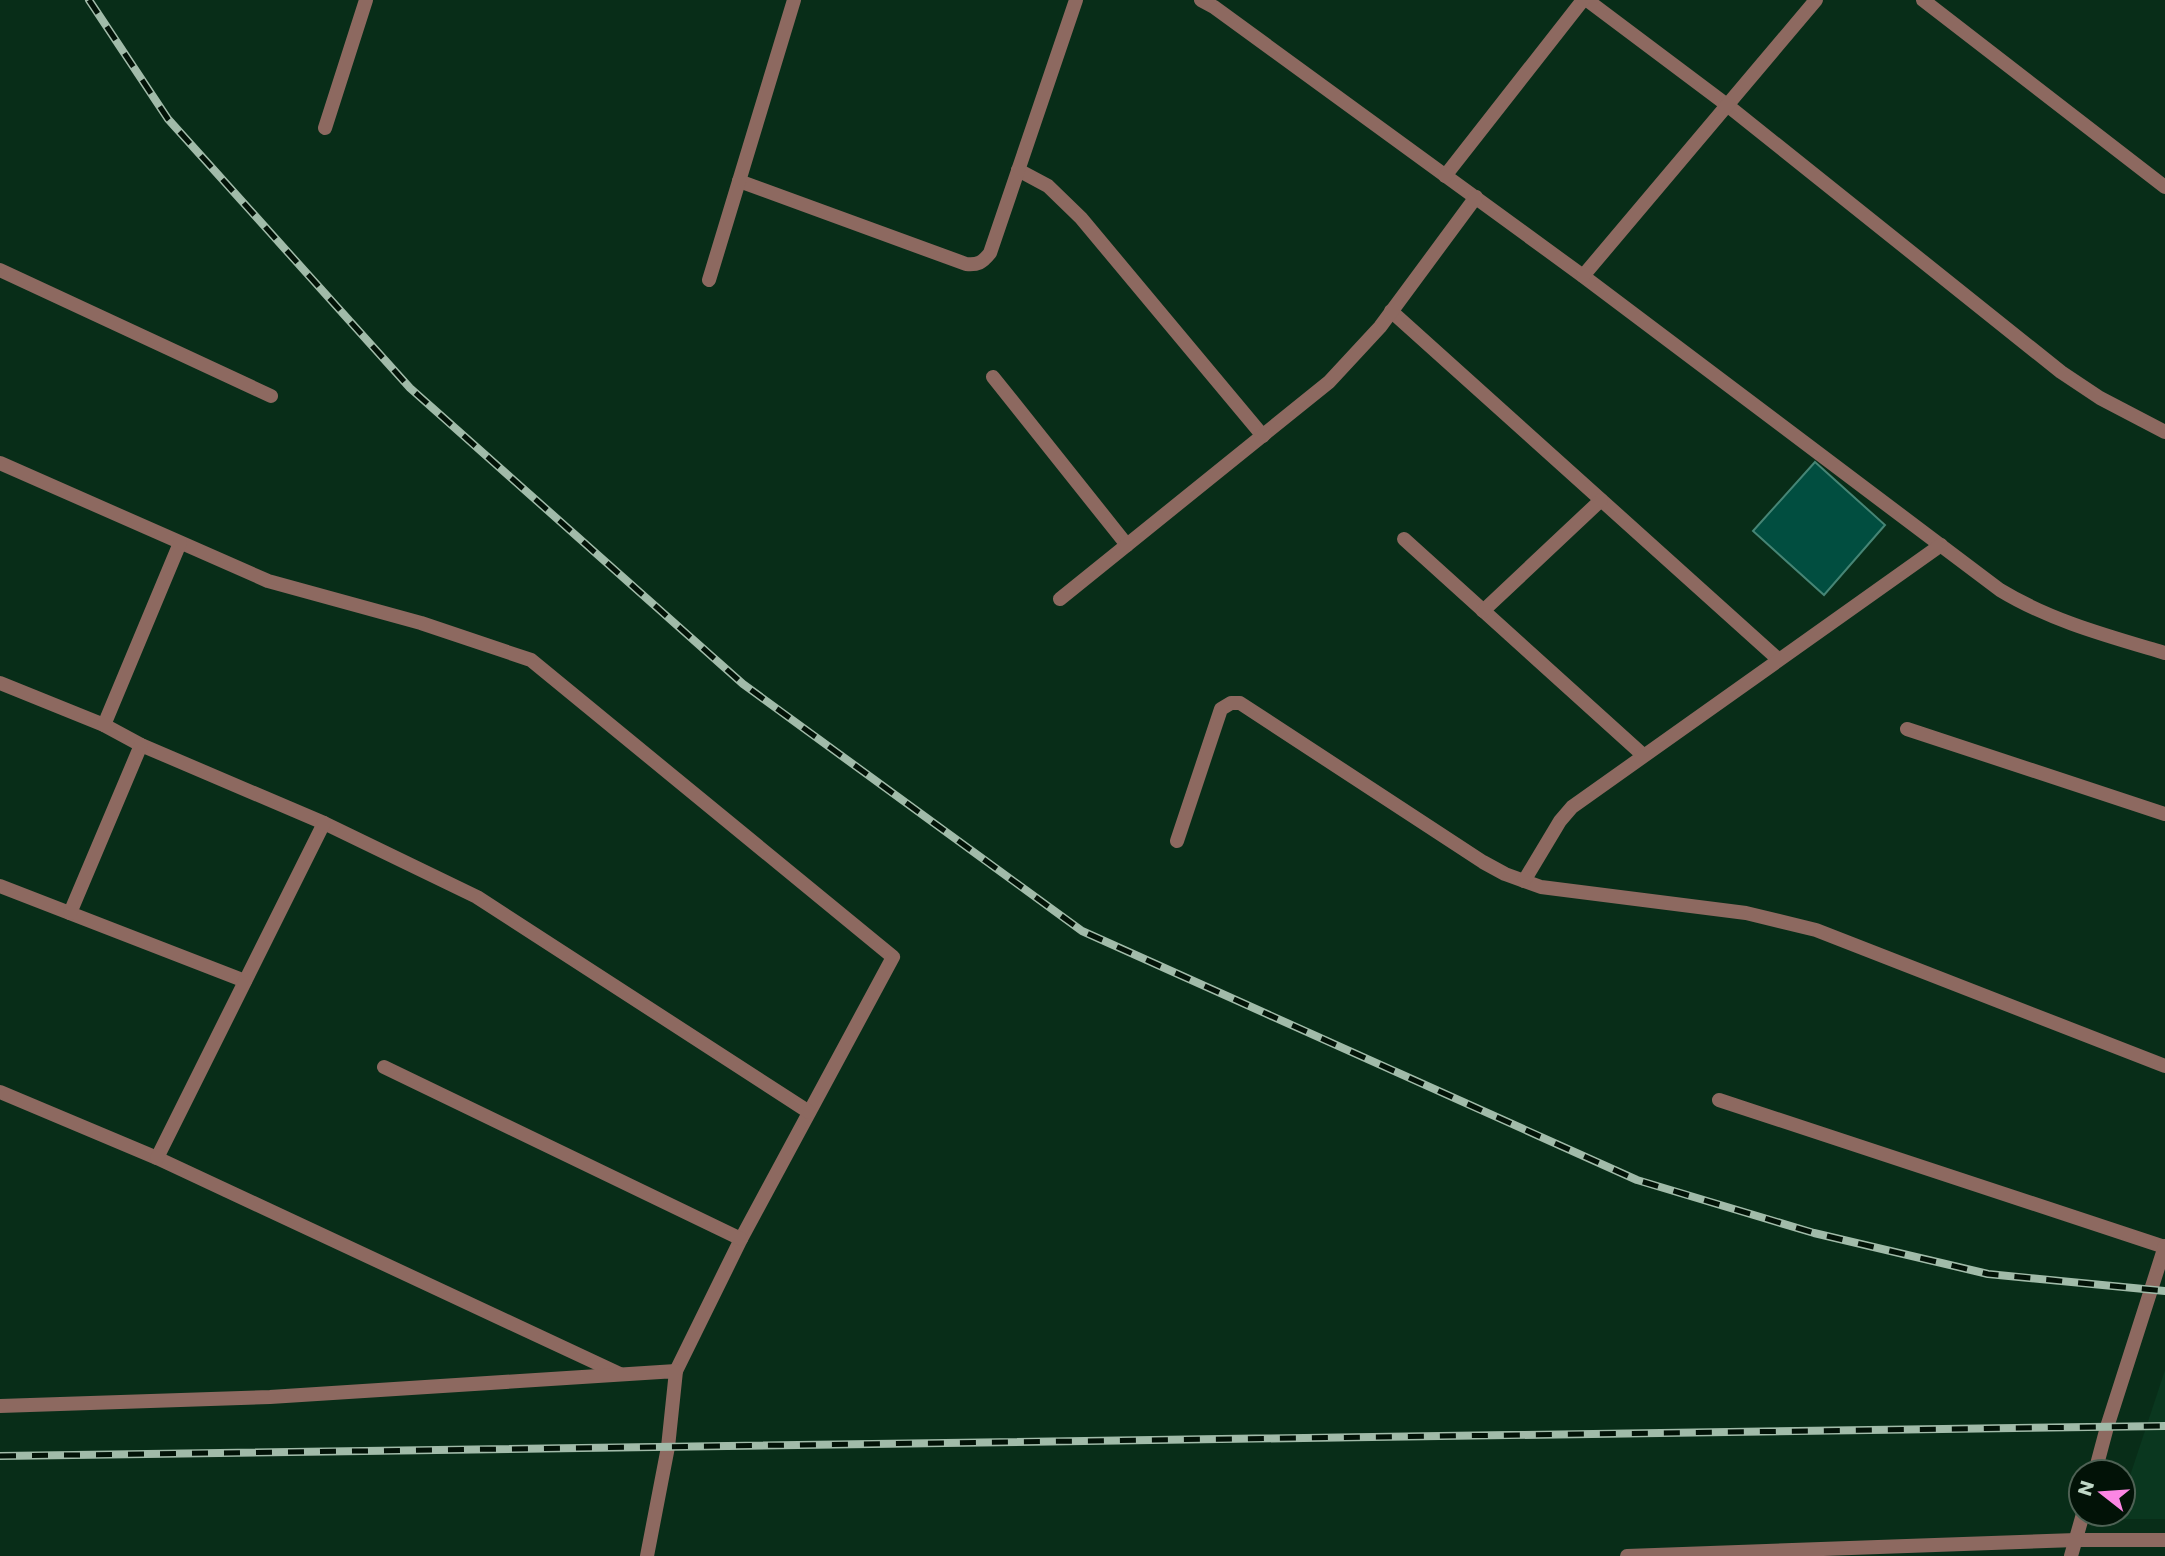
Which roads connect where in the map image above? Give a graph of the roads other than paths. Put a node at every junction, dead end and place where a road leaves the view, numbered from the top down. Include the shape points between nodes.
1 (366, 0) edge
2 (794, 0) edge
3 (1076, 0) edge
4 (1201, 0) edge
5 (1585, 0) edge
6 (1816, 0) edge
7 (1923, 0) edge
8 (1727, 105) junction
9 (325, 128) dead end
10 (1018, 170) junction
11 (1445, 176) junction
12 (739, 181) junction
13 (2165, 187) edge
14 (1476, 197) junction
15 (0, 270) edge
16 (1583, 276) junction
17 (709, 280) dead end
18 (1391, 311) junction
19 (993, 377) dead end
20 (271, 396) dead end
21 (2165, 432) edge
22 (1263, 436) junction
23 (0, 463) edge
24 (1601, 500) junction
25 (1404, 539) dead end
26 (180, 543) junction
27 (1127, 545) junction
28 (1941, 545) junction
29 (1060, 599) dead end
30 (1483, 611) junction
31 (2165, 653) edge
32 (1778, 659) junction
33 (0, 683) edge
34 (104, 725) junction
35 (1906, 729) dead end
36 (141, 746) junction
37 (1643, 755) junction
38 (2165, 814) edge
39 (324, 823) junction
40 (1177, 841) dead end
41 (1524, 881) junction
42 (0, 886) edge
43 (70, 913) junction
44 (245, 981) junction
45 (2165, 1066) edge
46 (384, 1067) dead end
47 (0, 1092) edge
48 (1719, 1100) dead end
49 (809, 1112) junction
50 (157, 1158) junction
51 (741, 1239) junction
52 (2165, 1246) edge
53 (676, 1371) junction
54 (622, 1375) junction
55 (0, 1406) edge
56 (2099, 1458) edge
57 (2079, 1528) edge
58 (2165, 1539) edge
59 (2076, 1540) junction
60 (1867, 1551) edge
61 (1726, 1554) edge
62 (647, 1556) edge
63 (1627, 1556) edge
64 (2071, 1556) edge

1 - 9 street
2 - 12 street
3 - 10 street
4 - 11 street
5 - 8 street
5 - 11 street
6 - 8 street
7 - 13 street
8 - 16 street
8 - 21 street via 2061,372
10 - 12 street via 989,253 976,265
10 - 22 street via 1048,186 1081,219
11 - 14 street
12 - 17 street
14 - 16 street
14 - 18 street
15 - 20 street
16 - 28 street
18 - 22 street via 1329,382
18 - 24 street
19 - 27 street
22 - 27 street
23 - 26 street
24 - 30 street
24 - 32 street
25 - 30 street
26 - 34 street
26 - 49 street via 268,582 421,623 531,660 893,957
27 - 29 street
28 - 31 street via 2026,606
28 - 32 street
30 - 37 street
32 - 37 street
33 - 34 street
34 - 36 street
35 - 38 street
36 - 39 street
36 - 43 street
37 - 41 street via 1572,807
39 - 44 street
39 - 49 street via 477,897
40 - 41 street via 1221,709 1240,703 1483,862
41 - 45 street via 1541,887 1746,913 1815,930
42 - 43 street
43 - 44 street
44 - 50 street
46 - 51 street
47 - 50 street
48 - 52 street
49 - 51 street
50 - 54 street
51 - 53 street
52 - 56 street
53 - 54 street
53 - 62 street via 668,1447
54 - 55 street via 270,1397
57 - 59 street
58 - 59 street
59 - 60 street
59 - 64 street
60 - 61 street
61 - 63 street

